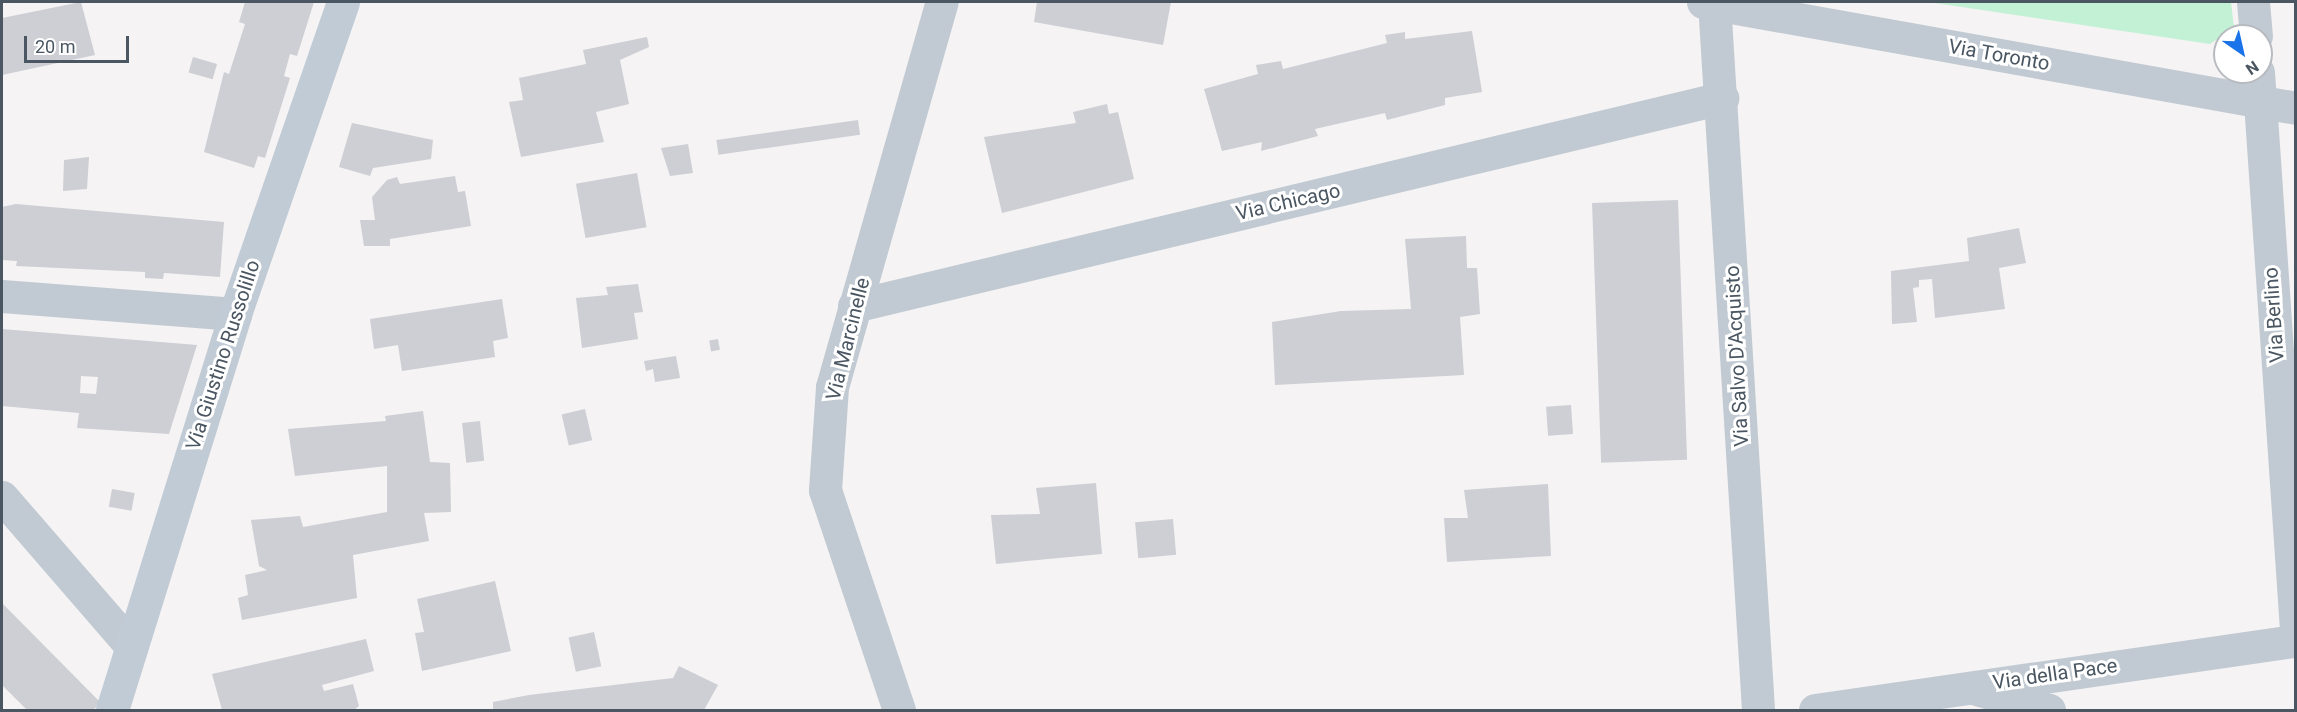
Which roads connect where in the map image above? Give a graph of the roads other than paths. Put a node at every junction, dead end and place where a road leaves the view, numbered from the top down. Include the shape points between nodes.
1 (343, 2) edge
2 (942, 2) edge
3 (1711, 2) edge
4 (2253, 2) edge
5 (2255, 24) edge
6 (2259, 87) edge
7 (1722, 98) junction
8 (2295, 108) edge
9 (2, 296) edge
10 (854, 306) junction
11 (235, 314) junction
12 (2, 497) edge
13 (2295, 630) edge
14 (2295, 640) edge
15 (132, 647) junction
16 (1965, 686) junction
17 (112, 711) edge
18 (899, 711) edge
19 (1758, 711) edge
20 (1815, 711) edge
21 (2049, 711) edge

1 - 11 street, Via Giustino Russolillo
2 - 10 street, Via Marcinelle
3 - 6 street, Via Toronto
3 - 7 street, Via Salvo D'Acquisto
4 - 5 street
6 - 8 street, Via Toronto
6 - 13 street, Via Berlino
7 - 10 street, Via Chicago
7 - 19 street, Via Salvo D'Acquisto
9 - 11 street
10 - 18 street, Via Marcinelle via 831,387 825,490
11 - 15 street, Via Giustino Russolillo
12 - 15 street
14 - 16 street, Via della Pace
15 - 17 street, Via Giustino Russolillo
16 - 20 street, Via della Pace
16 - 21 street

